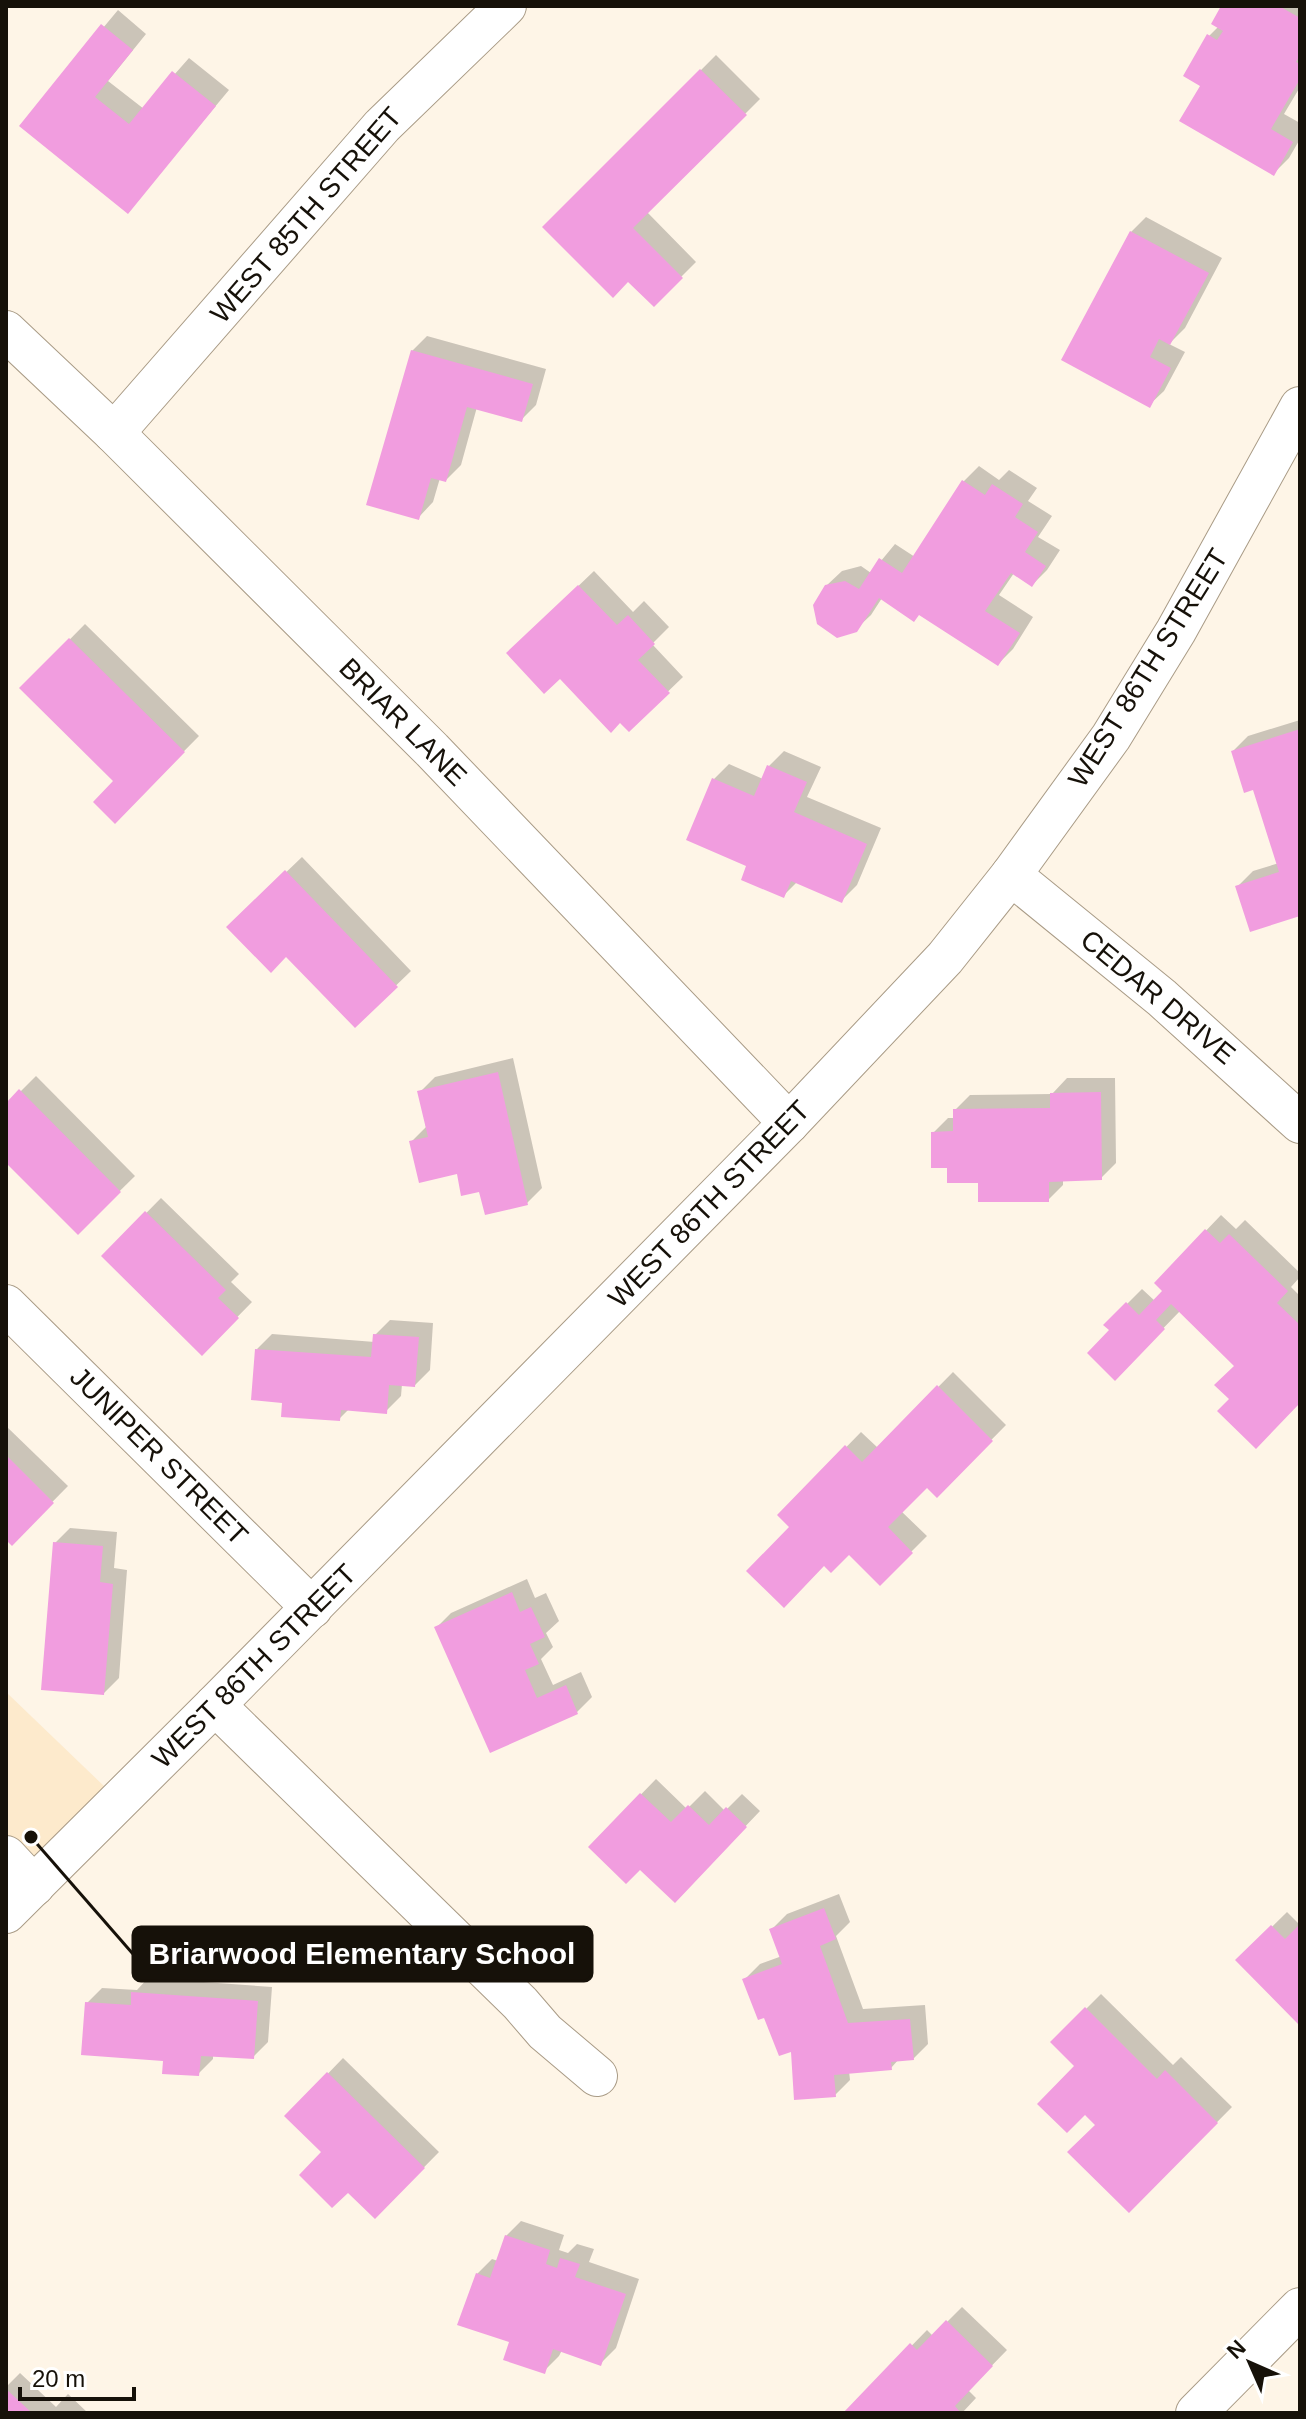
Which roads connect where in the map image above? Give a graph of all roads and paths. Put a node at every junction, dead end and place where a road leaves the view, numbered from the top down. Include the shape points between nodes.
1 (506, 6) edge
2 (6, 331) edge
3 (1300, 407) edge
4 (114, 433) junction
5 (1011, 875) junction
6 (789, 1123) junction
7 (1300, 1123) edge
8 (6, 1305) edge
9 (312, 1608) junction
10 (215, 1705) junction
11 (6, 1856) edge
12 (34, 1886) junction
13 (6, 1913) edge
14 (597, 2076) dead end
15 (1300, 2308) edge
16 (1196, 2413) edge

1 - 4 street, WEST 85TH STREET via 382,126
2 - 4 street, BRIAR LANE
3 - 5 street, WEST 86TH STREET via 1120,724
4 - 6 street, BRIAR LANE via 432,750
5 - 6 street, WEST 86TH STREET via 945,958
5 - 7 street, CEDAR DRIVE via 1162,998
6 - 9 street, WEST 86TH STREET
8 - 9 street, JUNIPER STREET
9 - 10 street, WEST 86TH STREET
10 - 12 street, WEST 86TH STREET
10 - 14 street via 545,2032
11 - 12 street
12 - 13 street, WEST 86TH STREET
15 - 16 street

